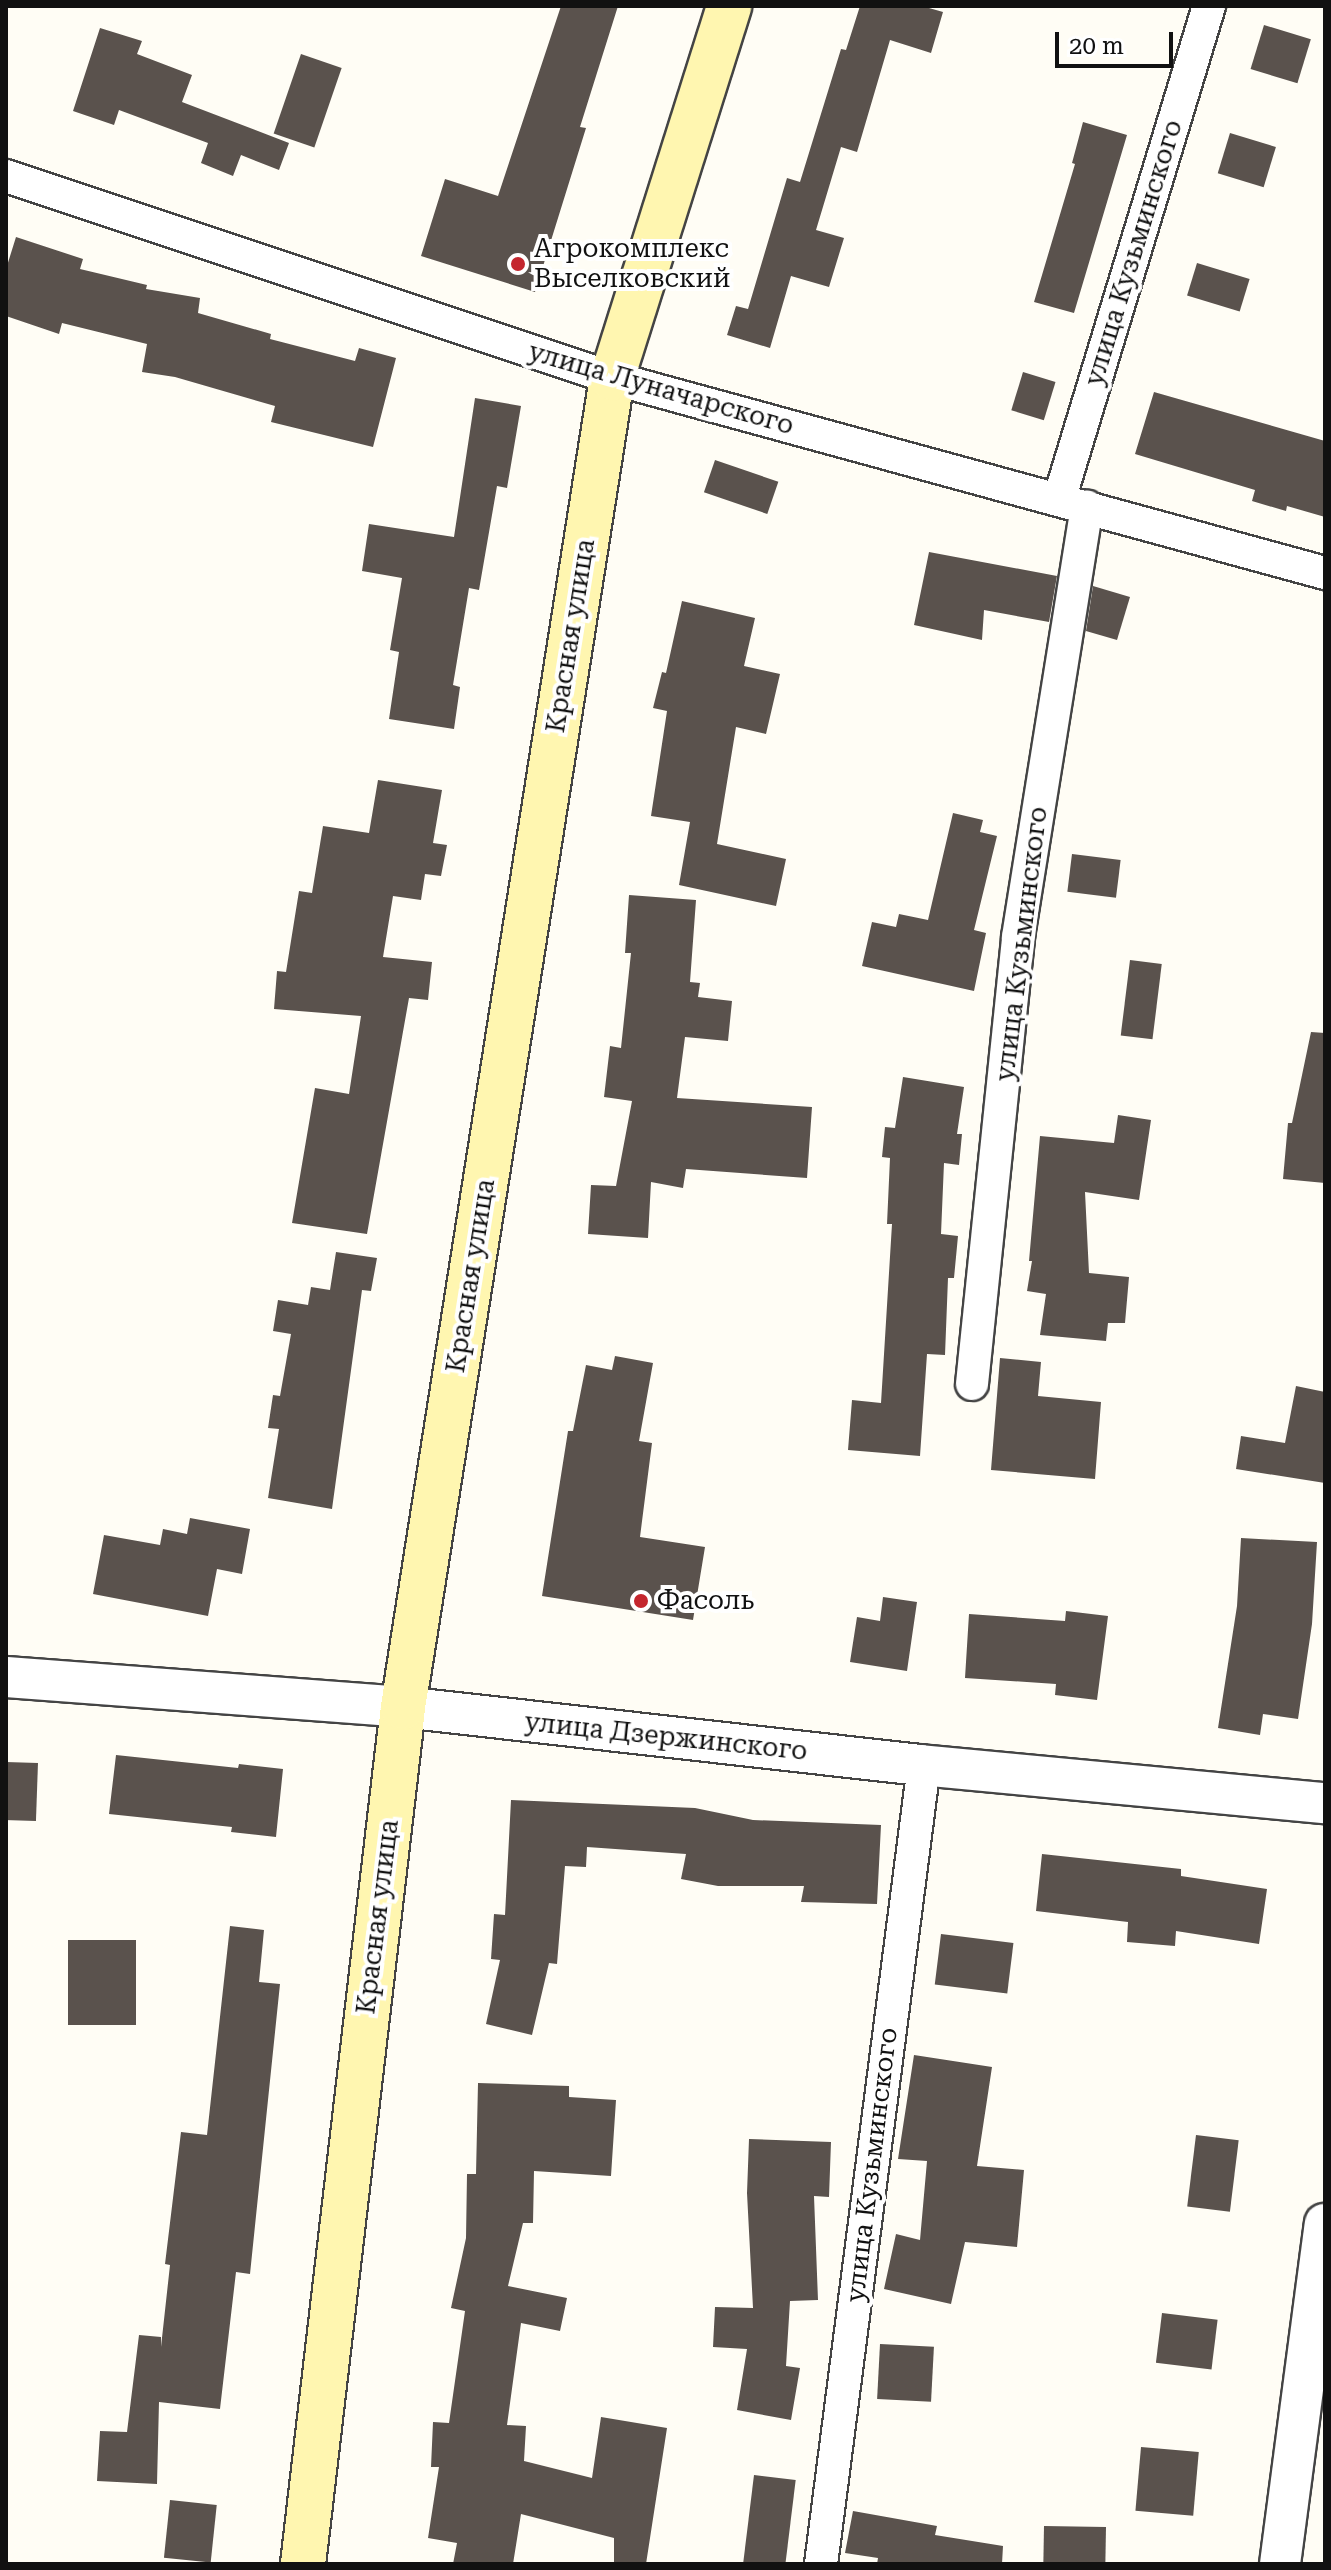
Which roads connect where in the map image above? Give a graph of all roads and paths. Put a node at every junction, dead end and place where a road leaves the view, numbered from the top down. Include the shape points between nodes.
1 (729, 6) edge
2 (1209, 6) edge
3 (6, 176) edge
4 (612, 378) junction
5 (1073, 503) junction
6 (1325, 573) edge
7 (972, 1384) dead end
8 (6, 1677) edge
9 (403, 1707) junction
10 (924, 1765) junction
11 (1325, 1803) edge
12 (1325, 2224) edge
13 (303, 2564) edge
14 (821, 2564) edge
15 (1280, 2564) edge

1 - 4 main road, Красная улица
2 - 5 street, улица Кузьминского
3 - 4 street, улица Луначарского
4 - 5 street, улица Луначарского
4 - 9 main road, Красная улица
5 - 6 street, улица Луначарского
5 - 7 street, улица Кузьминского via 1018,937
8 - 9 street, улица Дзержинского
9 - 10 street, улица Дзержинского
9 - 13 main road, Красная улица
10 - 11 street, улица Дзержинского
10 - 14 street, улица Кузьминского
12 - 15 street

